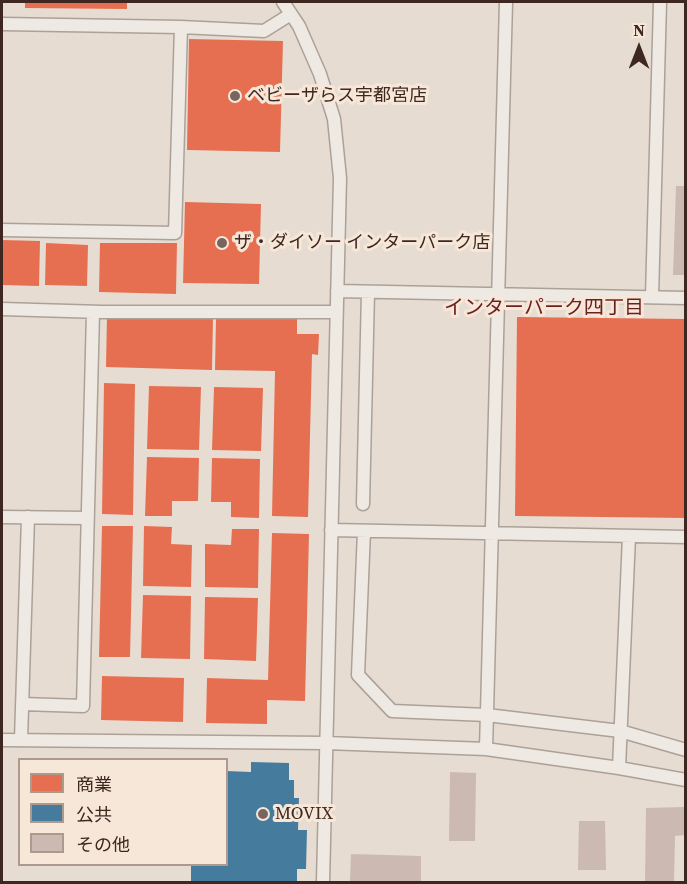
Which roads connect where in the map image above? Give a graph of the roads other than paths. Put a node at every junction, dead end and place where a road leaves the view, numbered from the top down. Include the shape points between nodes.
1 (283, 2) edge
2 (506, 2) edge
3 (660, 2) edge
4 (291, 14) junction
5 (2, 24) edge
6 (181, 27) junction
7 (2, 230) edge
8 (337, 291) junction
9 (368, 292) junction
10 (499, 295) junction
11 (652, 297) junction
12 (686, 298) edge
13 (2, 309) edge
14 (93, 312) junction
15 (336, 312) junction
16 (363, 504) dead end
17 (2, 517) edge
18 (28, 517) junction
19 (86, 518) junction
20 (331, 530) junction
21 (364, 531) junction
22 (493, 533) junction
23 (629, 536) junction
24 (686, 537) edge
25 (22, 704) junction
26 (487, 715) junction
27 (620, 731) junction
28 (2, 740) edge
29 (21, 740) junction
30 (326, 743) junction
31 (486, 749) junction
32 (686, 750) edge
33 (619, 768) junction
34 (686, 780) edge
35 (323, 882) edge

1 - 4 street
2 - 10 street
3 - 11 street
4 - 6 street via 264,31
4 - 8 street via 320,75 334,120 340,178
5 - 6 street
6 - 7 street via 175,233
8 - 9 street
8 - 15 street
9 - 10 street
9 - 16 street
10 - 11 street
10 - 22 street
11 - 12 street
13 - 14 street
14 - 15 street
14 - 19 street
15 - 20 street
17 - 18 street
18 - 19 street
18 - 25 street
19 - 25 street via 83,706
20 - 21 street
20 - 30 street
21 - 22 street
21 - 26 street via 358,675 392,711
22 - 23 street
22 - 26 street
23 - 24 street
23 - 27 street
25 - 29 street
26 - 27 street
26 - 31 street
27 - 32 street
27 - 33 street
28 - 29 street
29 - 30 street
30 - 31 street
30 - 35 street
31 - 33 street
33 - 34 street

